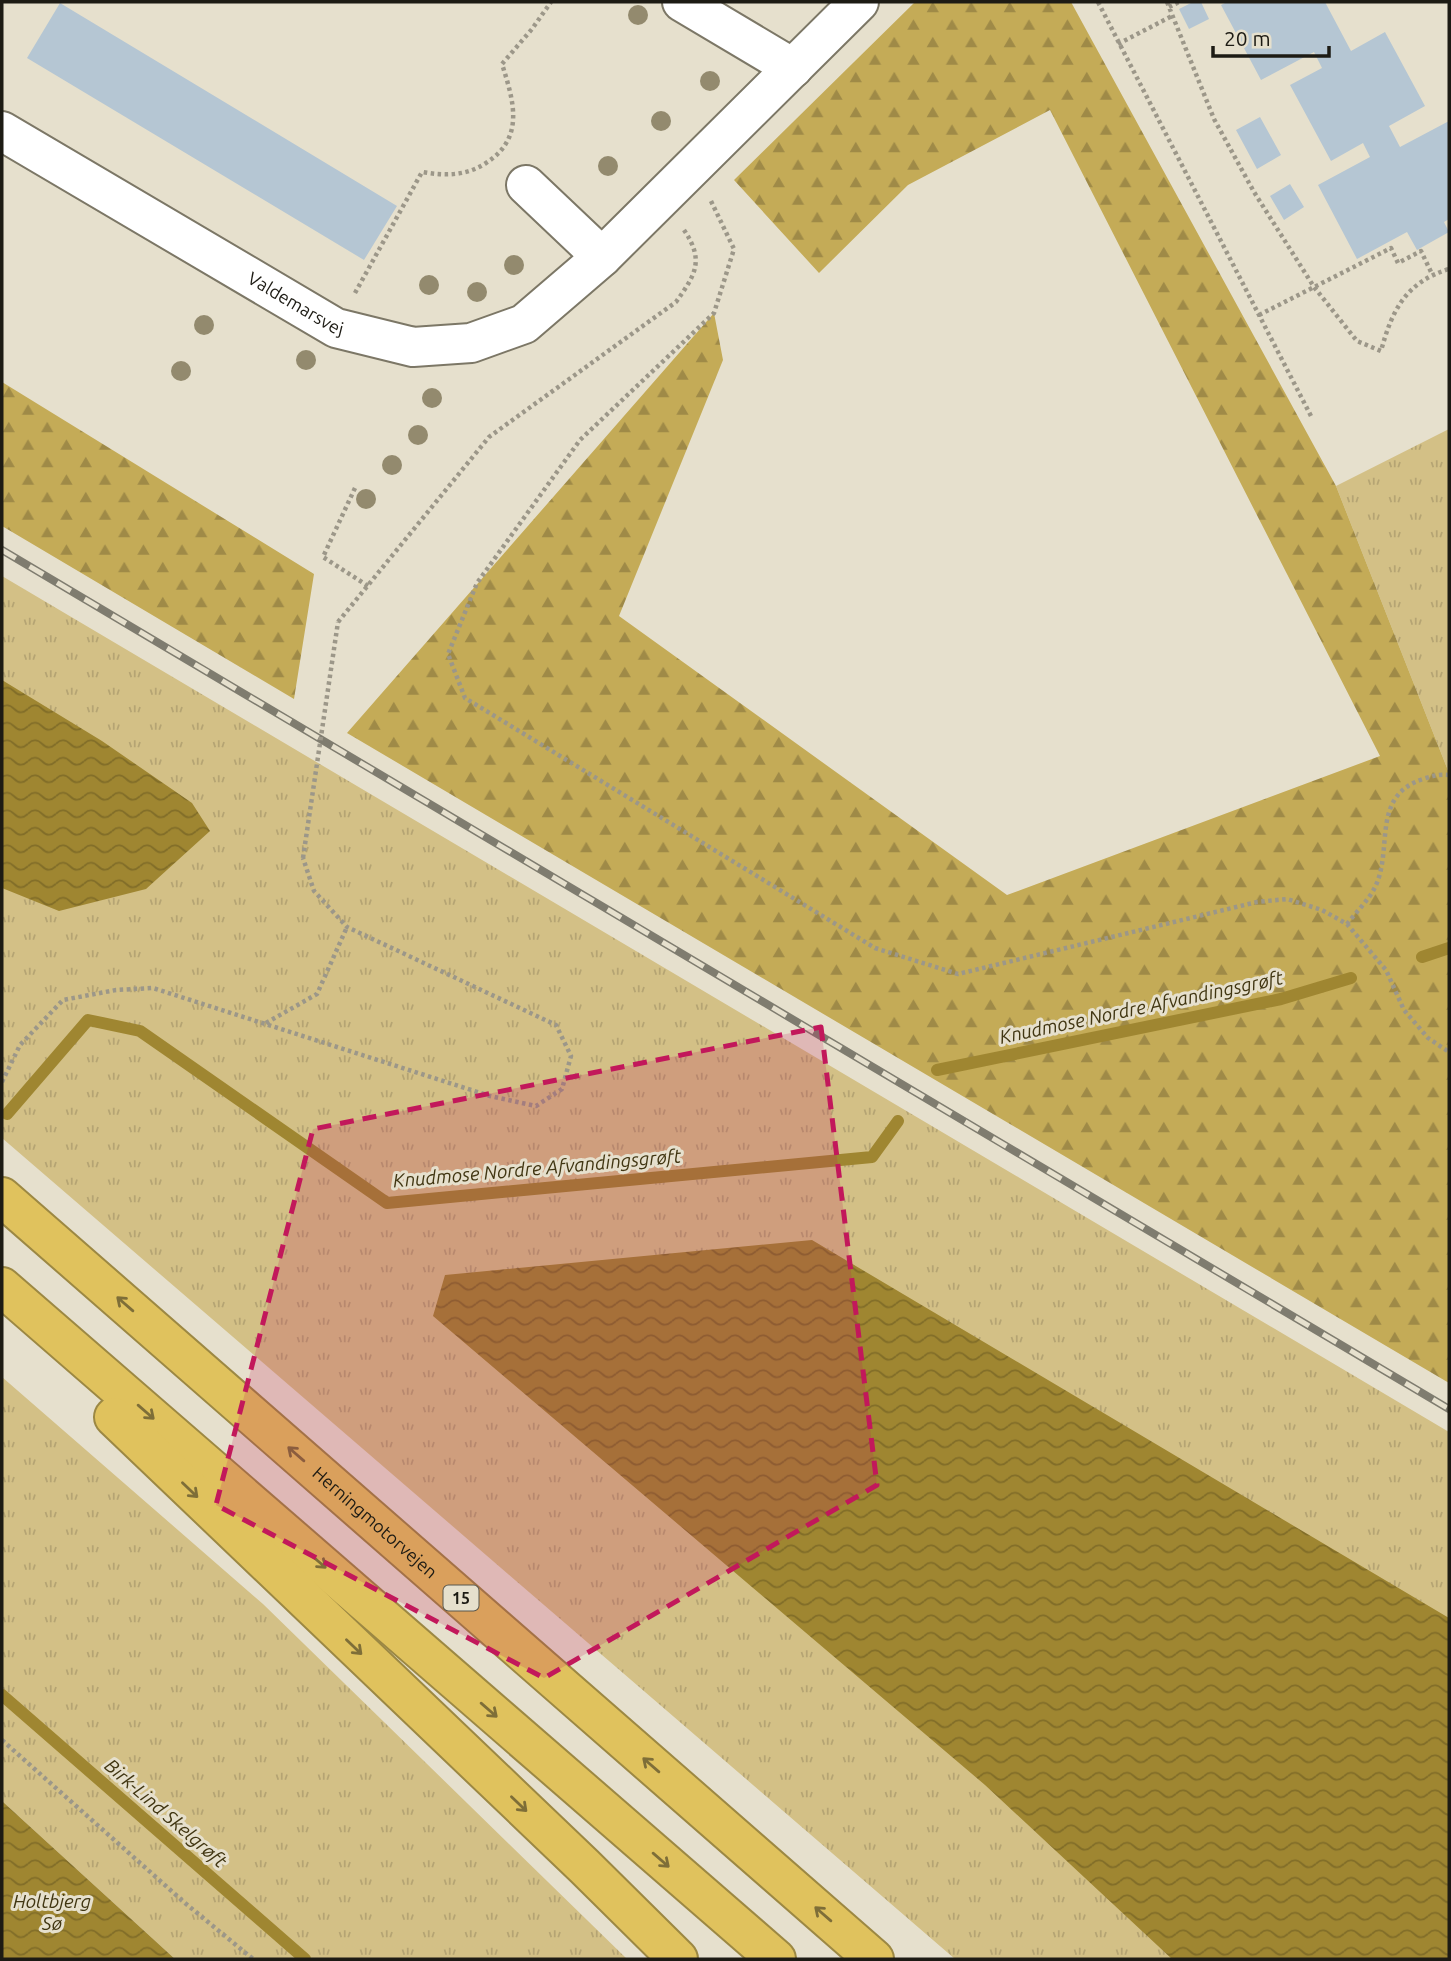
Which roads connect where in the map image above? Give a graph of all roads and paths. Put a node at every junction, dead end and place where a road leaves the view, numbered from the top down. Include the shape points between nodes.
1 (551, 2) edge
2 (682, 2) edge
3 (859, 2) edge
4 (1098, 2) edge
5 (1179, 2) edge
6 (1168, 4) edge
7 (1172, 16) junction
8 (1118, 44) junction
9 (793, 68) junction
10 (2, 131) edge
11 (695, 165) junction
12 (526, 185) dead end
13 (662, 198) junction
14 (602, 257) junction
15 (1449, 269) edge
16 (1433, 274) junction
17 (1314, 287) junction
18 (1259, 315) junction
19 (335, 328) junction
20 (1312, 418) dead end
21 (355, 488) dead end
22 (368, 586) junction
23 (1449, 775) edge
24 (1348, 924) junction
25 (346, 927) junction
26 (265, 1024) junction
27 (1449, 1052) edge
28 (2, 1082) edge
29 (2, 1197) edge
30 (2, 1287) edge
31 (2, 1304) edge
32 (2, 1740) edge
33 (253, 1959) edge
34 (678, 1959) edge
35 (776, 1959) edge
36 (874, 1959) edge

1 - 19 path via 502,64 513,120 506,146 470,171 422,172
2 - 9 street
3 - 9 street, Valdemarsvej
4 - 8 path
5 - 6 path
6 - 7 path
7 - 8 path
7 - 17 path via 1214,119
8 - 18 path
9 - 11 street, Valdemarsvej
10 - 19 street, Valdemarsvej
11 - 13 street, Valdemarsvej
11 - 24 path via 734,249 714,313 580,440 477,583 447,654 465,698 874,948 958,974 1257,902 1287,899
12 - 14 street
13 - 14 street, Valdemarsvej
13 - 22 path via 694,245 695,275 676,302 489,437
14 - 19 street, Valdemarsvej via 524,324 471,344 413,347
15 - 16 path
16 - 17 path via 1421,251 1398,263 1391,248
16 - 17 path via 1407,293 1389,320 1381,351 1357,341
17 - 18 path
18 - 20 path
21 - 22 path via 323,557
22 - 25 path, bridge via 338,622 303,858 314,891
23 - 24 path via 1408,784 1395,799 1386,823 1376,886
24 - 27 path via 1386,971 1405,1010 1428,1038
25 - 26 path via 317,994
25 - 26 path via 556,1026 571,1056 562,1089 536,1106 490,1096
26 - 28 path via 153,988 63,1000 20,1045
36 -> 29 highway, Herningmotorvejen / 15
30 -> 35 highway
31 -> 34 highway
32 - 33 path

